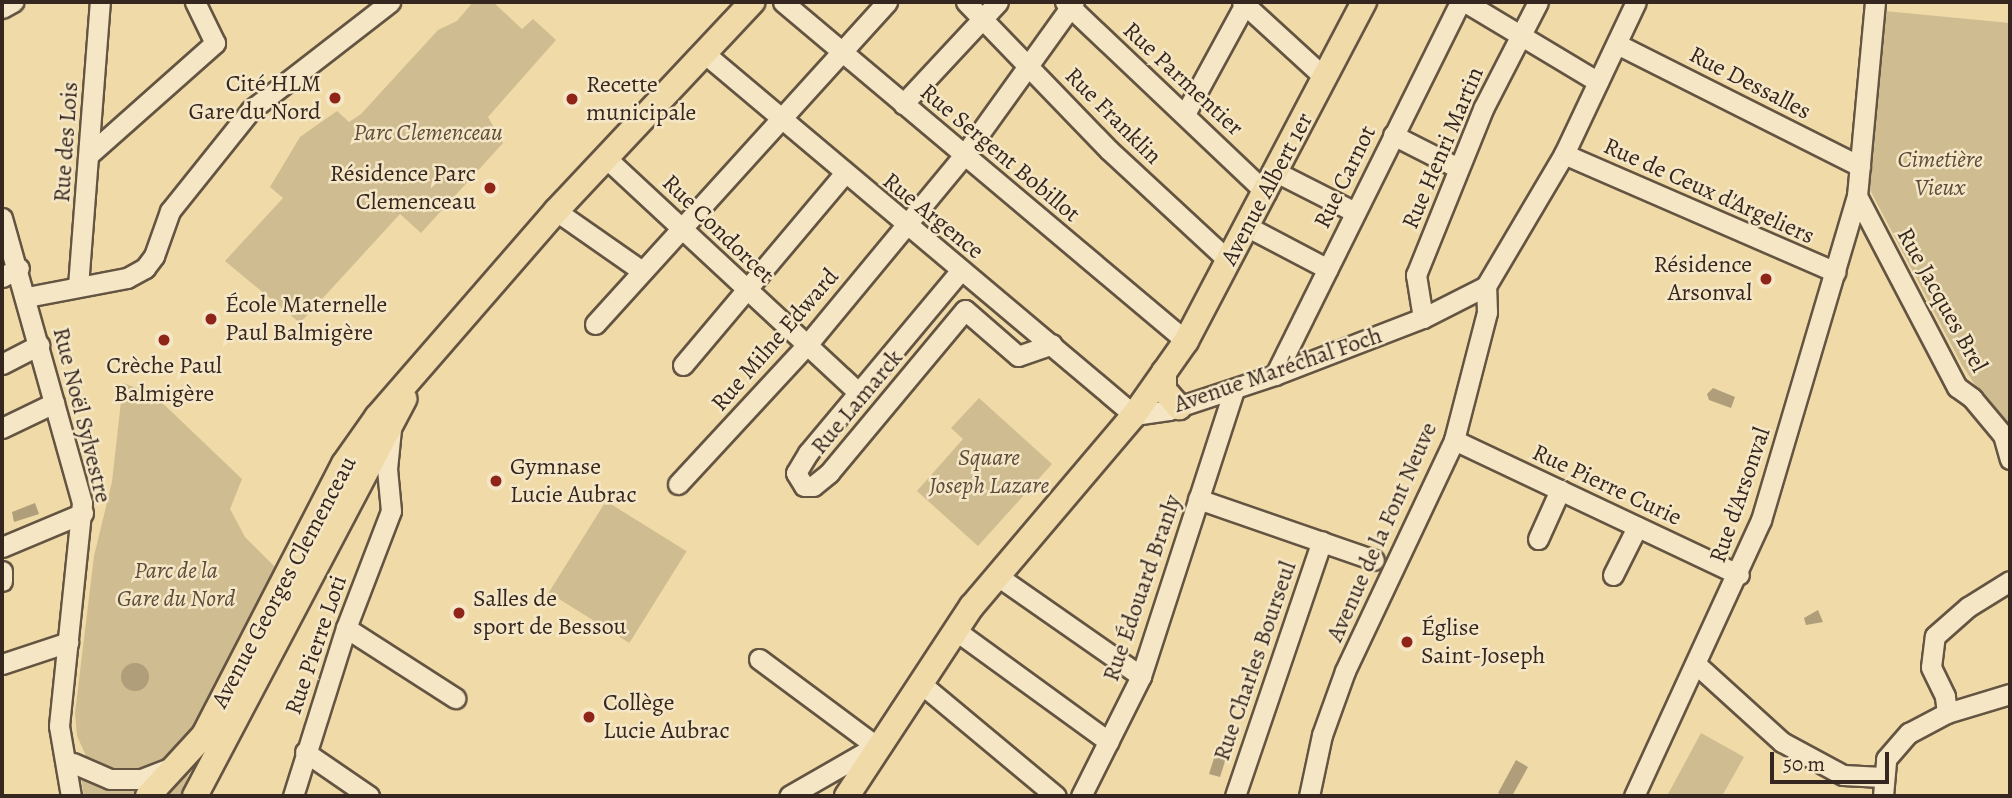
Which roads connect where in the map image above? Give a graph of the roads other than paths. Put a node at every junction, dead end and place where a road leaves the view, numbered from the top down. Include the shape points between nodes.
1 (12, 2) edge
2 (100, 2) edge
3 (195, 2) edge
4 (390, 2) edge
5 (752, 2) edge
6 (783, 2) edge
7 (887, 2) edge
8 (966, 2) edge
9 (998, 2) edge
10 (1364, 2) edge
11 (1460, 2) edge
12 (1465, 2) edge
13 (1538, 2) edge
14 (1636, 2) edge
15 (1875, 2) edge
16 (1070, 3) edge
17 (1244, 3) edge
18 (2, 8) edge
19 (983, 18) junction
20 (1521, 34) junction
21 (1617, 44) junction
22 (842, 52) junction
23 (704, 53) junction
24 (1028, 66) junction
25 (1325, 78) junction
26 (1598, 82) junction
27 (904, 104) junction
28 (1185, 114) junction
29 (780, 119) junction
30 (1393, 135) junction
31 (91, 153) junction
32 (1564, 154) junction
33 (964, 155) junction
34 (606, 158) junction
35 (1860, 166) junction
36 (1458, 169) junction
37 (844, 174) junction
38 (1271, 183) junction
39 (1857, 196) junction
40 (556, 211) junction
41 (1355, 212) junction
42 (2, 218) edge
43 (906, 225) junction
44 (681, 226) junction
45 (1248, 227) junction
46 (1229, 261) junction
47 (1328, 269) junction
48 (961, 270) junction
49 (642, 271) junction
50 (1835, 272) junction
51 (10, 273) edge
52 (78, 286) junction
53 (1486, 286) junction
54 (747, 291) junction
55 (942, 292) junction
56 (27, 297) junction
57 (965, 310) junction
58 (1423, 318) junction
59 (595, 324) dead end
60 (1186, 341) junction
61 (1052, 344) junction
62 (39, 345) junction
63 (806, 346) junction
64 (2, 364) edge
65 (683, 365) dead end
66 (419, 367) junction
67 (1164, 372) junction
68 (1275, 375) junction
69 (1234, 390) junction
70 (858, 391) junction
71 (54, 403) junction
72 (1179, 407) junction
73 (1134, 415) junction
74 (390, 427) junction
75 (2, 428) edge
76 (1454, 440) junction
77 (2010, 459) edge
78 (678, 484) dead end
79 (1560, 490) junction
80 (1198, 499) junction
81 (391, 511) junction
82 (83, 513) junction
83 (337, 525) junction
84 (1637, 527) junction
85 (1538, 539) dead end
86 (1322, 541) junction
87 (2, 547) edge
88 (1374, 560) dead end
89 (2, 571) edge
90 (996, 575) junction
91 (1613, 575) dead end
92 (1739, 575) junction
93 (2, 581) edge
94 (2010, 582) edge
95 (346, 628) junction
96 (955, 630) junction
97 (68, 642) junction
98 (759, 659) dead end
99 (2, 664) edge
100 (1697, 665) junction
101 (1141, 676) junction
102 (919, 682) junction
103 (2010, 694) edge
104 (455, 698) dead end
105 (1947, 713) junction
106 (1109, 742) junction
107 (876, 746) junction
108 (305, 752) junction
109 (70, 757) junction
110 (173, 767) junction
111 (1883, 786) edge
112 (71, 796) edge
113 (80, 796) edge
114 (148, 796) edge
115 (195, 796) edge
116 (293, 796) edge
117 (369, 796) edge
118 (789, 796) edge
119 (847, 796) edge
120 (1056, 796) edge
121 (1081, 796) edge
122 (1235, 796) edge
123 (1309, 796) edge
124 (1634, 796) edge

1 - 18 street
2 - 31 street, Rue des Lois
3 - 31 street via 215,43
4 - 52 street via 251,110 170,211 154,257 145,268 127,278
5 - 23 main road, Avenue Georges Clemenceau
6 - 22 street, Rue Sergent Bobillot
7 - 22 street
8 - 19 street, Rue Franklin
9 - 19 street
10 - 25 main road, Avenue Albert 1er
11 - 30 street, Rue Carnot
12 - 20 street
13 - 20 street, Rue Henri Martin
14 - 21 street
15 - 35 street, Rue d'Arsonval
16 - 24 street, Rue Milne Edward
16 - 28 street, Rue Parmentier
17 - 25 street
17 - 28 street
19 - 24 street, Rue Franklin
19 - 27 street
20 - 26 street
20 - 36 street, Rue Henri Martin
21 - 26 street
21 - 35 street, Rue Dessalles
22 - 27 street, Rue Sergent Bobillot
22 - 29 street
23 - 29 street, Rue Argence
23 - 34 main road, Avenue Georges Clemenceau
24 - 33 street, Rue Milne Edward
24 - 46 street, Rue Franklin
25 - 38 main road, Avenue Albert 1er
26 - 32 street
27 - 33 street, Rue Sergent Bobillot
28 - 38 street, Rue Parmentier
29 - 37 street, Rue Argence
29 - 44 street
30 - 36 street
30 - 41 street, Rue Carnot
31 - 52 street, Rue des Lois
32 - 50 street, Rue de Ceux d'Argeliers
32 - 53 street
33 - 43 street, Rue Milne Edward
33 - 60 street, Rue Sergent Bobillot
34 - 40 main road, Avenue Georges Clemenceau
34 - 44 street, Rue Condorcet
35 - 39 street, Rue d'Arsonval
36 - 58 street, Rue Henri Martin via 1416,275
37 - 43 street, Rue Argence
37 - 54 street
38 - 41 street, Rue Parmentier
38 - 45 main road, Avenue Albert 1er
39 - 50 street, Rue d'Arsonval
39 - 77 street, Rue Jacques Brel via 1957,387 2003,435
40 - 49 street
40 - 66 main road, Avenue Georges Clemenceau
41 - 47 street, Rue Carnot
42 - 51 street, Rue Noël Sylvestre
43 - 48 street, Rue Argence
43 - 63 street, Rue Milne Edward
44 - 49 street
44 - 54 street, Rue Condorcet
45 - 46 main road, Avenue Albert 1er
45 - 47 street
46 - 60 main road, Avenue Albert 1er
47 - 68 street, Rue Carnot
48 - 55 street, Rue Lamarck
48 - 61 street, Rue Argence
49 - 59 street
50 - 92 street, Rue d'Arsonval via 1761,520
51 - 56 street, Rue Noël Sylvestre
52 - 56 street
53 - 58 street, Avenue Maréchal Foch
53 - 76 street, Avenue de la Font Neuve via 1487,312
54 - 63 street, Rue Condorcet
54 - 65 street
55 - 57 street
55 - 70 street, Rue Lamarck
56 - 62 street, Rue Noël Sylvestre
57 - 61 street via 1018,356
57 - 70 street, Rue Lamarck via 829,473 813,486 804,486 796,473
58 - 68 street, Avenue Maréchal Foch
60 - 67 main road, Avenue Albert 1er
61 - 73 street, Rue Argence
62 - 64 street
62 - 71 street, Rue Noël Sylvestre
63 - 70 street, Rue Condorcet
63 - 78 street, Rue Milne Edward
66 - 74 main road, Avenue Georges Clemenceau
66 - 110 main road, Avenue Georges Clemenceau via 344,464 204,735
67 - 72 main road via 1164,390
67 - 73 main road, Avenue Albert 1er
68 - 69 street, Avenue Maréchal Foch
69 - 72 street, Avenue Maréchal Foch
69 - 80 street, Rue Édouard Branly
71 - 75 street
71 - 82 street, Rue Noël Sylvestre
72 - 73 street, Avenue Maréchal Foch
73 - 90 main road
74 - 81 street, Rue Pierre Loti
74 - 83 main road, Avenue Georges Clemenceau
76 - 79 street, Rue Pierre Curie
76 - 123 street, Avenue de la Font Neuve via 1345,671 1318,746
79 - 84 street, Rue Pierre Curie
79 - 85 street
80 - 86 street
80 - 101 street, Rue Édouard Branly
81 - 83 street via 384,497 375,492 362,498
81 - 95 street, Rue Pierre Loti
82 - 87 street
82 - 97 street, Rue Noël Sylvestre
83 - 115 main road, Avenue Georges Clemenceau
84 - 91 street
84 - 92 street, Rue Pierre Curie
86 - 88 street
86 - 122 street, Rue Charles Bourseul
89 - 93 street
90 - 96 main road
90 - 101 street
92 - 100 street, Rue d'Arsonval
94 - 105 street via 1968,607 1935,636 1931,667 1945,696
95 - 104 street
95 - 108 street, Rue Pierre Loti
96 - 102 main road
96 - 106 street
97 - 99 street
97 - 109 street, Rue Noël Sylvestre via 59,726
98 - 107 street
100 - 111 street via 1782,742 1843,775
100 - 124 street, Rue d'Arsonval
101 - 106 street, Rue Édouard Branly
102 - 107 main road
102 - 120 street
103 - 105 street
105 - 111 street via 1909,733 1886,759
106 - 121 street, Rue Édouard Branly
107 - 118 street
107 - 119 main road
108 - 116 street, Rue Pierre Loti
108 - 117 street
109 - 110 street via 110,779 141,779
109 - 112 street, Rue Noël Sylvestre
109 - 113 street, Rue Noël Sylvestre
110 - 114 main road, Avenue Georges Clemenceau

